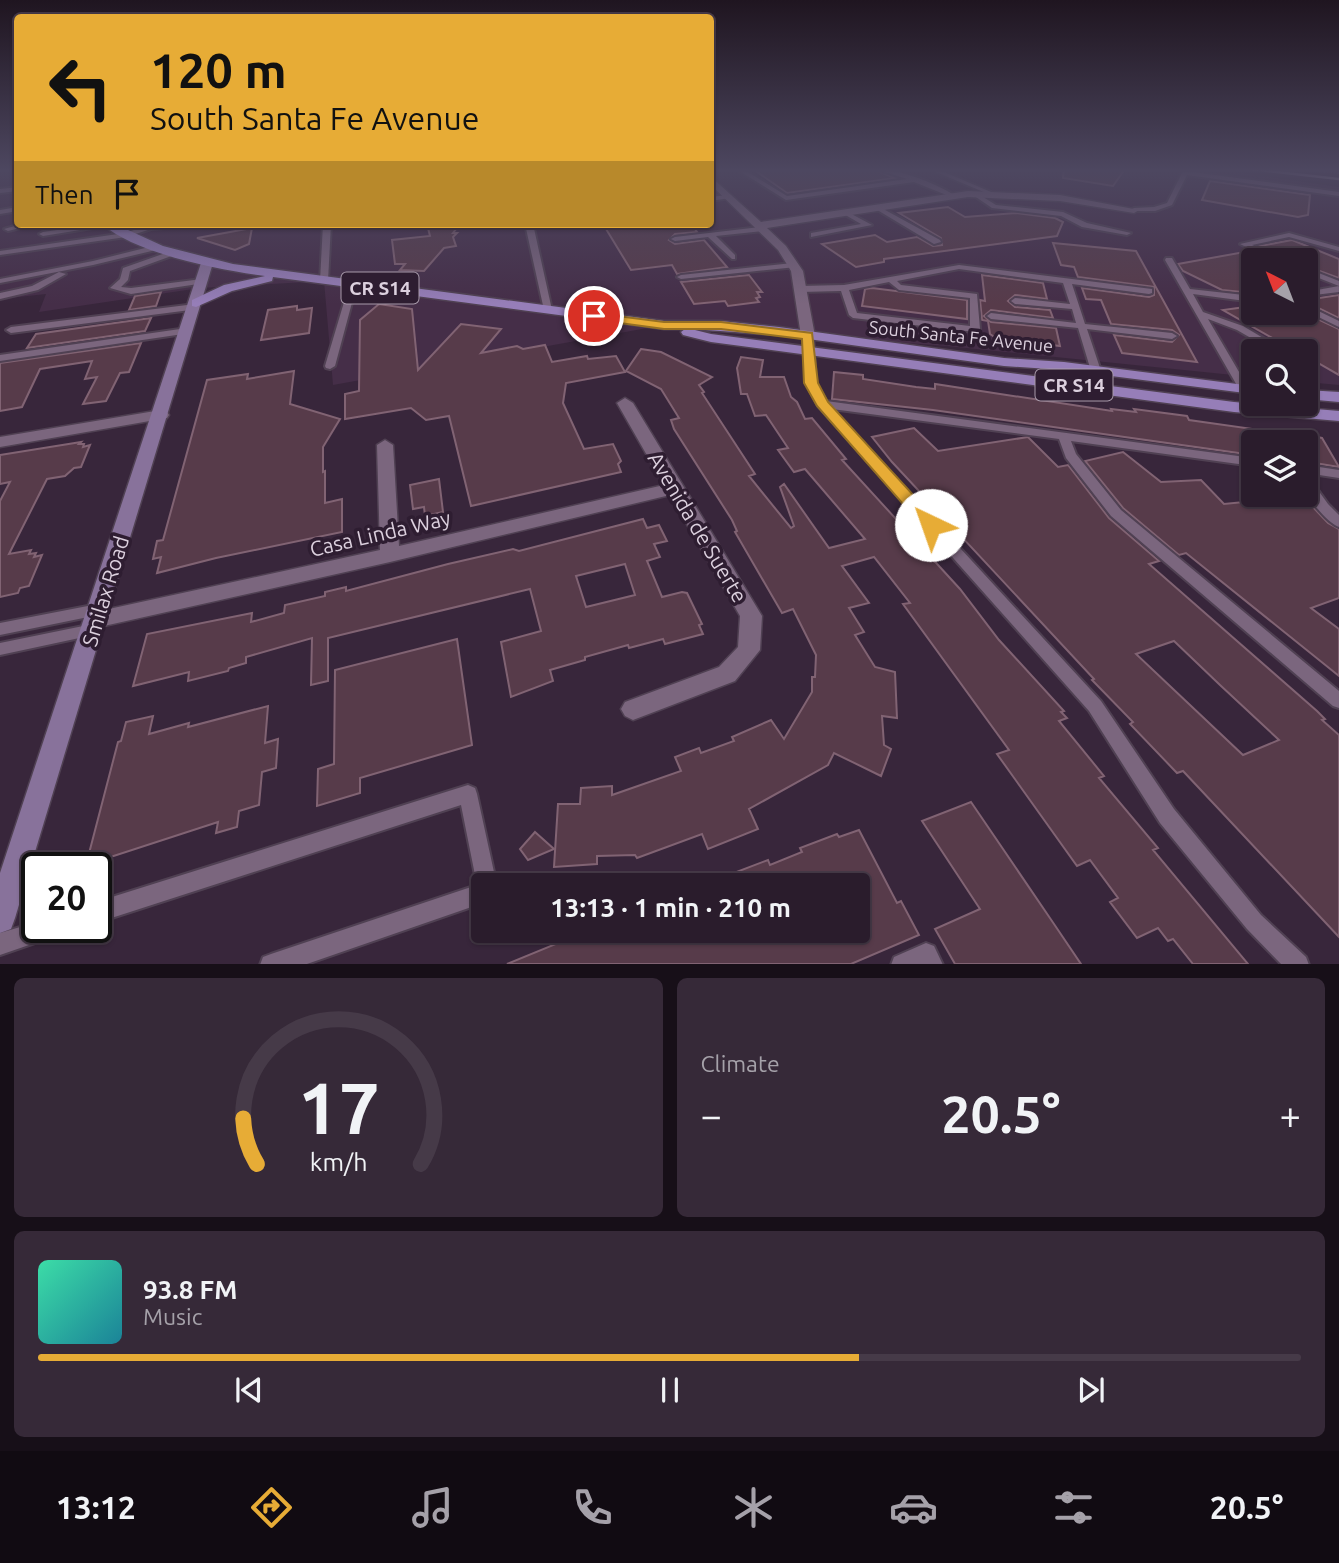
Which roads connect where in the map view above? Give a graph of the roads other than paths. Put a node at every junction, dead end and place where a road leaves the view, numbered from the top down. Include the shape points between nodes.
1 (745, 214) edge
2 (833, 214) edge
3 (848, 214) edge
4 (888, 214) edge
5 (1063, 214) edge
6 (14, 228) edge
7 (81, 228) edge
8 (114, 228) edge
9 (142, 228) edge
10 (327, 228) edge
11 (530, 228) edge
12 (759, 228) junction
13 (8, 229) dead end
14 (1127, 233) dead end
15 (43, 234) dead end
16 (127, 235) junction
17 (710, 235) junction
18 (814, 235) dead end
19 (675, 239) dead end
20 (936, 242) dead end
21 (157, 247) junction
22 (1253, 248) edge
23 (1339, 249) edge
24 (174, 252) junction
25 (0, 253) edge
26 (732, 257) dead end
27 (1169, 260) dead end
28 (207, 263) junction
29 (793, 265) junction
30 (75, 267) junction
31 (1318, 276) edge
32 (299, 277) junction
33 (681, 277) dead end
34 (890, 279) junction
35 (0, 281) edge
36 (202, 281) junction
37 (324, 281) junction
38 (1067, 281) junction
39 (353, 284) junction
40 (1339, 287) edge
41 (844, 288) junction
42 (800, 289) junction
43 (1149, 291) dead end
44 (1189, 291) junction
45 (1318, 291) edge
46 (0, 296) edge
47 (1241, 298) edge
48 (1015, 301) dead end
49 (196, 305) junction
50 (1076, 307) junction
51 (548, 310) junction
52 (1202, 314) junction
53 (1318, 314) edge
54 (990, 316) dead end
55 (1339, 324) edge
56 (1082, 327) junction
57 (11, 330) dead end
58 (187, 331) junction
59 (1172, 336) dead end
60 (1259, 339) edge
61 (808, 344) junction
62 (0, 358) edge
63 (330, 366) dead end
64 (1096, 371) junction
65 (1241, 378) edge
66 (1241, 389) edge
67 (1318, 396) edge
68 (1339, 397) edge
69 (625, 403) dead end
70 (822, 404) junction
71 (161, 415) junction
72 (1339, 416) edge
73 (1064, 437) junction
74 (0, 442) edge
75 (385, 444) dead end
76 (1241, 460) edge
77 (1318, 471) edge
78 (1339, 474) edge
79 (674, 488) junction
80 (1318, 499) edge
81 (1339, 523) edge
82 (390, 555) junction
83 (95, 620) junction
84 (0, 629) edge
85 (0, 649) edge
86 (1339, 701) edge
87 (633, 709) dead end
88 (484, 873) edge
89 (471, 897) edge
90 (112, 908) edge
91 (0, 918) edge
92 (21, 937) edge
93 (0, 944) edge
94 (271, 964) edge
95 (902, 964) edge
96 (932, 964) edge
97 (1298, 964) edge

1 - 12 street
2 - 12 street
3 - 18 lane via 868,225
4 - 20 lane
5 - 14 lane via 1085,225
6 - 13 lane
7 - 15 lane
8 - 16 main road, South Santa Fe Avenue / CR S14
9 - 16 lane
10 - 37 lane
11 - 51 lane
12 - 17 lane
12 - 29 street
16 - 21 main road, South Santa Fe Avenue / CR S14
16 - 25 lane
17 - 19 lane
17 - 26 lane
21 - 24 main road, South Santa Fe Avenue / CR S14
21 - 30 lane
22 - 23 lane via 1244,244 1289,235
24 - 28 main road, South Santa Fe Avenue / CR S14
24 - 36 lane via 126,270 124,280 114,288 131,291
27 - 44 lane
28 - 32 main road, South Santa Fe Avenue / CR S14
28 - 36 street, Smilax Road
29 - 33 lane
29 - 42 street
30 - 35 lane
30 - 46 lane via 35,288
31 - 40 lane
32 - 37 main road, South Santa Fe Avenue / CR S14
32 - 49 main road via 256,280
34 - 38 lane via 959,267
34 - 41 lane
34 - 41 lane via 899,287 974,296 975,329 853,315
36 - 49 street, Smilax Road
37 - 39 main road, South Santa Fe Avenue / CR S14
38 - 43 lane
38 - 50 lane
39 - 51 main road, South Santa Fe Avenue / CR S14
39 - 63 lane
40 - 45 lane
41 - 42 lane
42 - 61 street
44 - 47 lane
44 - 52 lane
48 - 50 lane
49 - 57 lane
49 - 58 street, Smilax Road
50 - 56 lane
51 - 61 main road, South Santa Fe Avenue / CR S14 via 664,325 711,338
52 - 60 lane
52 - 65 lane
53 - 55 lane
54 - 56 lane
56 - 59 lane
56 - 64 lane
58 - 62 lane
58 - 71 street, Smilax Road
61 - 64 main road, South Santa Fe Avenue / CR S14
61 - 70 lane via 811,383
61 - 72 main road, South Santa Fe Avenue / CR S14 via 1234,407
64 - 66 main road, South Santa Fe Avenue / CR S14
67 - 68 main road
69 - 79 street, Avenida de Suerte
70 - 73 lane
70 - 97 lane via 1096,706 1167,816 1254,922
71 - 74 street
71 - 83 street, Smilax Road
73 - 76 lane
73 - 86 lane via 1070,455 1116,513
75 - 82 street
77 - 78 lane
79 - 82 street, Casa Linda Way
79 - 87 street, Avenida de Suerte via 751,616 749,650 727,674
80 - 81 lane
82 - 83 street, Casa Linda Way
83 - 84 lane
83 - 85 lane
83 - 91 street, Smilax Road
88 - 90 lane via 468,794
89 - 94 lane
92 - 93 lane
95 - 96 lane via 926,954

